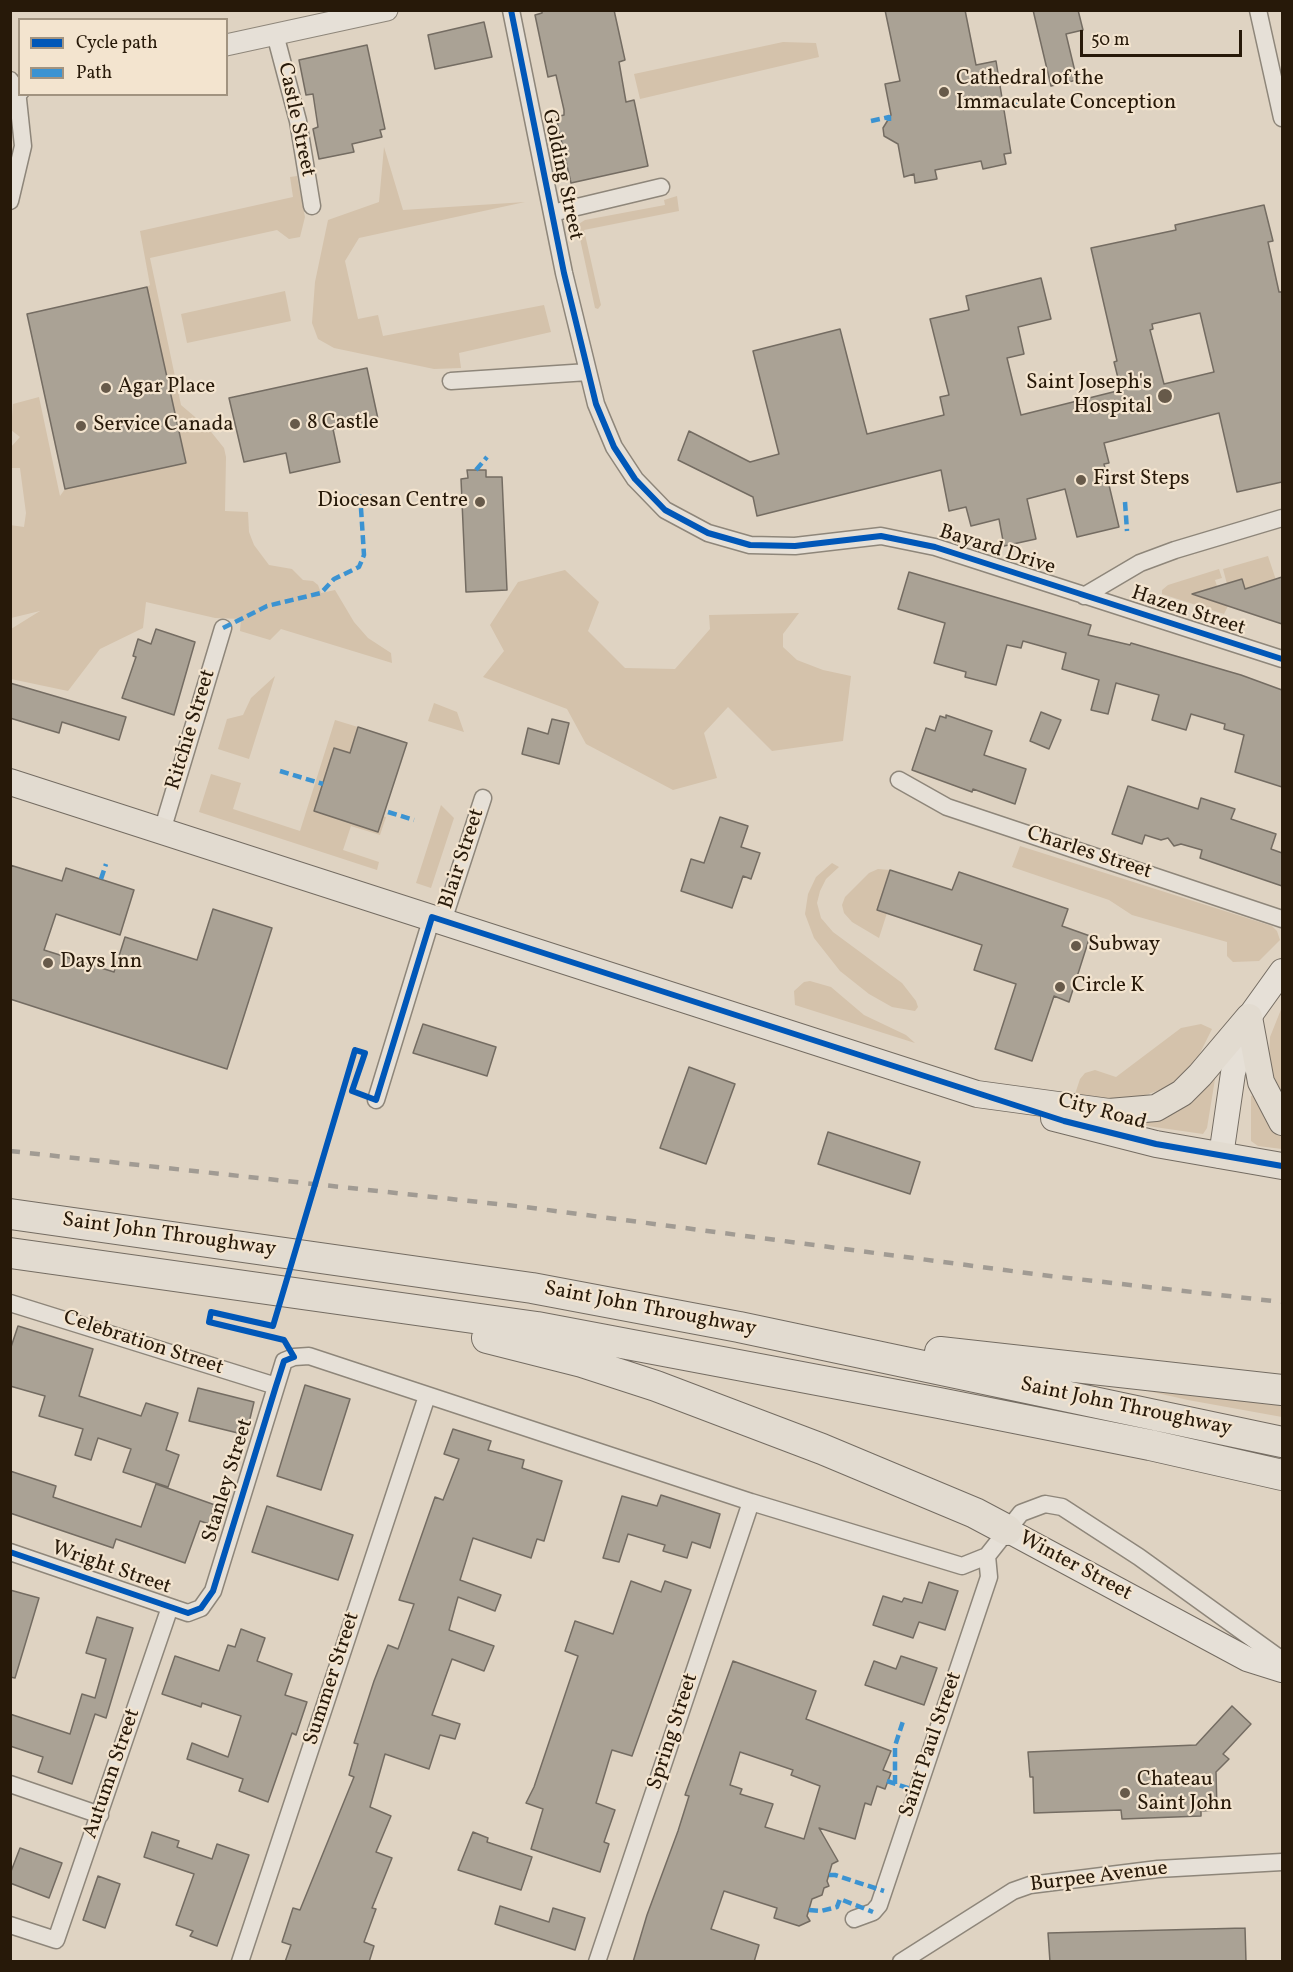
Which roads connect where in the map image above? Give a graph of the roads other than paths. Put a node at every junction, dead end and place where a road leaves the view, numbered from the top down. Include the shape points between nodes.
1 (387, 10) edge
2 (511, 10) edge
3 (1258, 10) edge
4 (275, 34) junction
5 (228, 45) edge
6 (14, 87) edge
7 (1282, 118) edge
8 (661, 187) dead end
9 (10, 201) edge
10 (312, 206) dead end
11 (552, 213) junction
12 (581, 345) joint
13 (588, 372) junction
14 (451, 381) dead end
15 (1282, 518) edge
16 (1084, 596) junction
17 (223, 628) dead end
18 (1282, 660) edge
19 (899, 780) dead end
20 (10, 782) edge
21 (483, 798) dead end
22 (162, 831) junction
23 (438, 919) junction
24 (1282, 919) edge
25 (1282, 971) edge
26 (1249, 1017) junction
27 (977, 1094) junction
28 (376, 1100) dead end
29 (1282, 1122) edge
30 (1221, 1156) junction
31 (1282, 1166) edge
32 (10, 1214) edge
33 (10, 1253) edge
34 (264, 1289) junction
35 (10, 1303) edge
36 (739, 1327) junction
37 (276, 1386) junction
38 (1282, 1390) edge
39 (427, 1396) junction
40 (1282, 1442) edge
41 (1282, 1475) edge
42 (751, 1502) junction
43 (1006, 1530) junction
44 (10, 1552) edge
45 (987, 1556) junction
46 (170, 1607) junction
47 (201, 1608) joint
48 (1282, 1660) edge
49 (1282, 1670) edge
50 (10, 1784) edge
51 (100, 1815) junction
52 (1282, 1862) edge
53 (854, 1919) dead end
54 (10, 1925) edge
55 (240, 1962) edge
56 (597, 1962) edge
57 (901, 1962) edge

1 - 4 street
2 - 11 street, Golding Street
3 - 7 street
4 - 5 street
4 - 10 street, Castle Street via 298,121
6 - 9 street via 23,146
8 - 11 street
11 - 12 street, Golding Street
12 - 13 street, Bayard Drive
13 - 14 street
13 - 16 street, Bayard Drive via 596,404 634,478 665,510 708,533 750,545 795,546 868,537 894,538 935,547
15 - 16 street via 1140,563
16 - 18 street, Hazen Street
17 - 22 street, Ritchie Street
19 - 24 street, Charles Street via 947,807
20 - 22 main road
21 - 23 street, Blair Street
22 - 23 main road
23 - 27 main road
23 - 28 street, Blair Street
25 - 26 main road
26 - 27 main road via 1200,1076 1182,1093 1156,1108 1109,1112
26 - 29 main road via 1261,1082
26 - 30 main road via 1233,1073
27 - 30 main road, City Road via 1064,1121
30 - 31 main road, City Road
32 - 36 highway, Saint John Throughway via 532,1288
33 - 34 highway, Saint John Throughway
34 - 41 highway, Saint John Throughway via 537,1327 719,1360
34 - 43 highway via 530,1347 645,1382 822,1449 975,1513
35 - 37 street, Celebration Street
36 - 38 highway
36 - 40 highway, Saint John Throughway
37 - 39 street, Stanley Street via 289,1359 309,1356
37 - 47 street, Stanley Street via 213,1591
39 - 42 street
39 - 55 street, Summer Street
42 - 45 street via 962,1566
42 - 56 street, Spring Street
43 - 45 street
43 - 48 street, Winter Street via 1031,1508 1045,1504 1062,1507
43 - 49 main road, Winter Street via 1248,1659
44 - 46 street, Wright Street
45 - 53 street, Saint Paul Street via 989,1577 879,1905 873,1912
46 - 47 street, Wright Street via 188,1613
46 - 51 street, Autumn Street
50 - 51 street
51 - 54 street, Autumn Street via 56,1940
52 - 57 street, Burpee Avenue via 1158,1869 1030,1885 1013,1891

